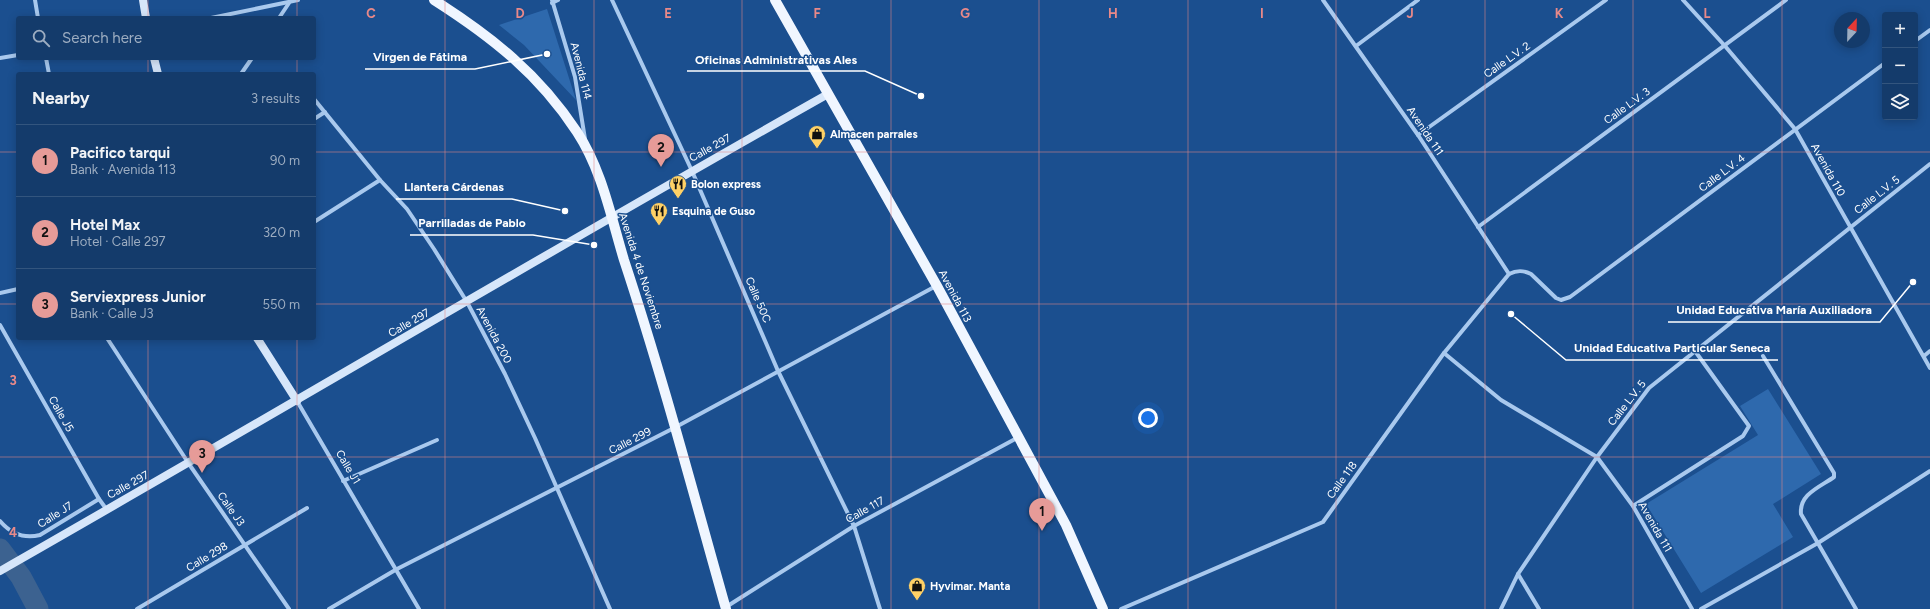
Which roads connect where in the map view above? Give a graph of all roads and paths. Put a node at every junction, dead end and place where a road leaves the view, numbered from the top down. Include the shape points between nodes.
1 (35, 0) edge
2 (143, 0) edge
3 (298, 0) edge
4 (434, 0) edge
5 (558, 0) edge
6 (612, 0) edge
7 (775, 0) edge
8 (1322, 0) edge
9 (1418, 0) edge
10 (1606, 0) edge
11 (1683, 0) edge
12 (1786, 0) edge
13 (552, 1) edge
14 (289, 3) junction
15 (38, 16) edge
16 (146, 16) edge
17 (221, 16) edge
18 (280, 16) edge
19 (1930, 30) edge
20 (1918, 39) edge
21 (1356, 46) junction
22 (1725, 46) junction
23 (16, 54) edge
24 (0, 58) edge
25 (46, 60) edge
26 (154, 60) edge
27 (251, 60) edge
28 (1882, 65) edge
29 (49, 72) edge
30 (158, 72) edge
31 (242, 72) edge
32 (828, 94) junction
33 (316, 101) edge
34 (325, 112) junction
35 (316, 118) edge
36 (1795, 129) junction
37 (1418, 134) junction
38 (586, 148) junction
39 (1930, 164) edge
40 (692, 171) junction
41 (380, 180) junction
42 (611, 218) junction
43 (316, 221) edge
44 (1478, 227) junction
45 (1850, 227) junction
46 (1509, 274) junction
47 (937, 286) junction
48 (16, 289) edge
49 (0, 293) edge
50 (467, 302) junction
51 (0, 325) edge
52 (108, 340) edge
53 (258, 340) edge
54 (1695, 351) junction
55 (1930, 351) edge
56 (1444, 353) junction
57 (1763, 356) dead end
58 (1924, 356) junction
59 (1930, 368) edge
60 (778, 371) junction
61 (297, 401) junction
62 (674, 428) junction
63 (1018, 438) junction
64 (437, 440) dead end
65 (1597, 457) junction
66 (189, 464) junction
67 (1930, 471) edge
68 (344, 481) junction
69 (557, 488) junction
70 (99, 499) junction
71 (1633, 506) junction
72 (307, 508) dead end
73 (107, 510) junction
74 (0, 521) edge
75 (854, 526) junction
76 (1818, 543) junction
77 (246, 544) junction
78 (397, 569) junction
79 (0, 571) edge
80 (1518, 574) junction
81 (725, 608) edge
82 (137, 609) edge
83 (289, 609) edge
84 (329, 609) edge
85 (419, 609) edge
86 (610, 609) edge
87 (880, 609) edge
88 (1103, 609) edge
89 (1121, 609) edge
90 (1501, 609) edge
91 (1539, 609) edge
92 (1692, 609) edge
93 (1701, 609) edge
94 (1856, 609) edge

1 - 15 street
2 - 16 street
3 - 14 street
4 - 38 main road, Avenida 4 de Noviembre via 484,34 531,74 555,102
5 - 13 street
6 - 40 street, Calle 50C
7 - 32 main road, Avenida 113
8 - 21 street, Avenida 111
9 - 21 street
10 - 37 street, Calle L.V. 2
11 - 22 street, Avenida 110
12 - 22 street, Calle L.V. 3
13 - 38 street, Avenida 114 via 576,83
14 - 17 street
14 - 18 street
19 - 20 street
21 - 37 street, Avenida 111
22 - 36 street, Avenida 110
22 - 44 street, Calle L.V. 3
23 - 24 street
25 - 29 street
26 - 30 street
27 - 31 street
28 - 36 street, Calle L.V. 4
32 - 40 street, Calle 297
32 - 47 main road, Avenida 113
33 - 34 street, Avenida 200
34 - 35 street
34 - 41 street, Avenida 200
36 - 45 street, Avenida 110
36 - 46 street, Calle L.V. 4 via 1570,297 1561,300 1556,298 1526,272 1514,271
37 - 44 street, Avenida 111
38 - 42 main road, Avenida 4 de Noviembre
39 - 45 street, Calle L.V. 5
40 - 42 street, Calle 297
40 - 60 street, Calle 50C
41 - 43 street
41 - 50 street, Avenida 200 via 407,209
42 - 50 street, Calle 297
42 - 62 main road, Avenida 4 de Noviembre via 647,328
44 - 46 street, Avenida 111
45 - 54 street, Calle L.V. 5
45 - 58 street, Avenida 110
46 - 56 street, Calle 118
47 - 60 street, Calle 299
47 - 63 main road, Avenida 113
48 - 49 street
50 - 61 street, Calle 297
50 - 69 street, Avenida 200 via 505,374
51 - 70 street, Calle J5
52 - 66 street, Calle J3
53 - 61 street, Calle J1
54 - 65 street, Calle L.V. 5 via 1649,388
54 - 71 street via 1749,426 1747,432
55 - 58 street
56 - 65 street via 1501,400
56 - 89 street, Calle 118 via 1323,522
57 - 76 street via 1834,472 1834,477 1803,498 1800,506 1801,514
58 - 59 street, Avenida 110
60 - 62 street, Calle 299
60 - 75 street, Calle 50C
61 - 66 street, Calle 297
61 - 68 street, Calle J1
62 - 69 street, Calle 299
62 - 81 main road, Avenida 4 de Noviembre
63 - 75 street, Calle 117
63 - 88 main road, Avenida 113 via 1066,525
64 - 68 street
65 - 71 street, Avenida 111
65 - 80 street, Calle L.V. 5
66 - 73 street, Calle 297
66 - 77 street, Calle J3
67 - 76 street
68 - 78 street, Calle J1
69 - 78 street, Calle 299
69 - 86 street, Avenida 200
70 - 73 street, Calle J5
70 - 74 street, Calle J7 via 36,537 20,537
71 - 92 street, Avenida 111
72 - 77 street, Calle 298
73 - 79 street, Calle 297
75 - 81 street, Calle 117
75 - 87 street, Calle 50C
76 - 93 street
76 - 94 street
77 - 82 street, Calle 298
77 - 83 street, Calle J3
78 - 84 street, Calle 299
78 - 85 street, Calle J1
80 - 90 street, Calle L.V. 5
80 - 91 street

